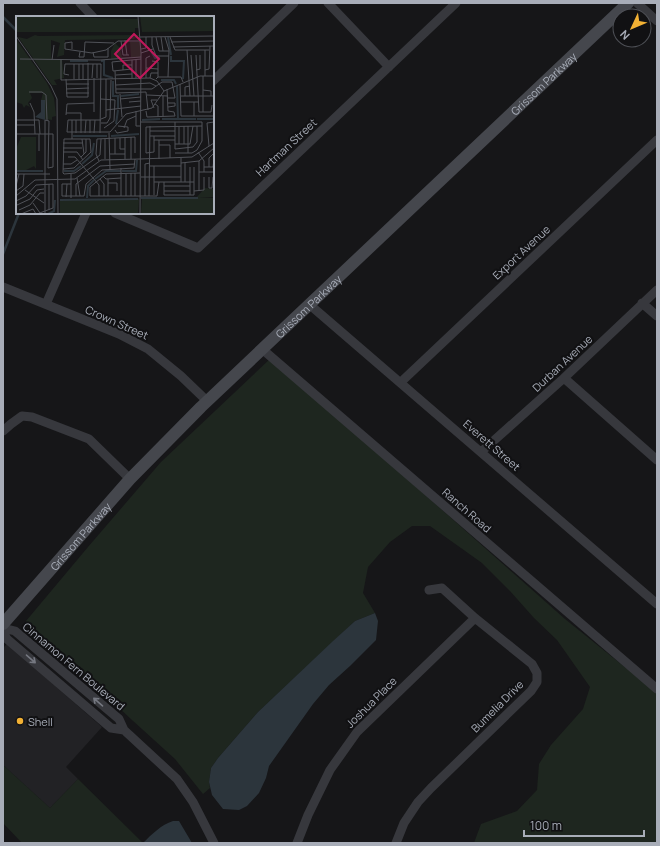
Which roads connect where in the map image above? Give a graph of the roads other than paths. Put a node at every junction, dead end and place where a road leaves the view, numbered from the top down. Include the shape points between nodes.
1 (80, 3) edge
2 (294, 3) edge
3 (328, 3) edge
4 (456, 3) edge
5 (628, 3) edge
6 (637, 3) edge
7 (92, 16) edge
8 (657, 21) edge
9 (389, 66) junction
10 (214, 80) edge
11 (657, 140) edge
12 (86, 214) edge
13 (117, 214) edge
14 (3, 287) edge
15 (657, 290) edge
16 (46, 304) junction
17 (642, 304) junction
18 (310, 305) junction
19 (657, 316) edge
20 (262, 349) junction
21 (564, 378) junction
22 (401, 382) junction
23 (207, 401) junction
24 (3, 432) edge
25 (481, 452) junction
26 (657, 460) edge
27 (130, 479) junction
28 (429, 590) dead end
29 (657, 604) edge
30 (476, 618) junction
31 (3, 624) edge
32 (3, 628) edge
33 (3, 632) edge
34 (657, 689) edge
35 (124, 730) junction
36 (214, 843) edge
37 (297, 843) edge
38 (396, 843) edge

1 - 7 street
2 - 10 street
3 - 9 street
4 - 9 street, Hartman Street
5 - 18 main road, Grissom Parkway
6 - 8 street
9 - 13 street, Hartman Street via 198,248
11 - 22 street, Export Avenue
12 - 16 street
14 - 16 street, Crown Street
15 - 17 street, Durban Avenue
16 - 23 street, Crown Street via 119,334 148,349
17 - 19 street
17 - 21 street, Durban Avenue
18 - 20 main road, Grissom Parkway
18 - 22 street, Everett Street
20 - 23 main road, Grissom Parkway
20 - 34 street, Ranch Road
21 - 25 street, Durban Avenue
21 - 26 street
22 - 25 street, Everett Street
23 - 27 main road, Grissom Parkway
24 - 27 street via 22,416 32,417 89,440
25 - 29 street, Everett Street
27 - 31 main road, Grissom Parkway
28 - 30 street, Bumelia Drive via 442,588
30 - 37 street, Joshua Place via 357,732 330,770
30 - 38 street, Bumelia Drive via 532,664 537,673 537,682 531,691 430,788 404,823
35 -> 32 street, Cinnamon Fern Boulevard via 119,719 15,631
33 -> 35 street, Cinnamon Fern Boulevard via 111,728
35 - 36 street, Cinnamon Fern Boulevard via 177,780 194,802

